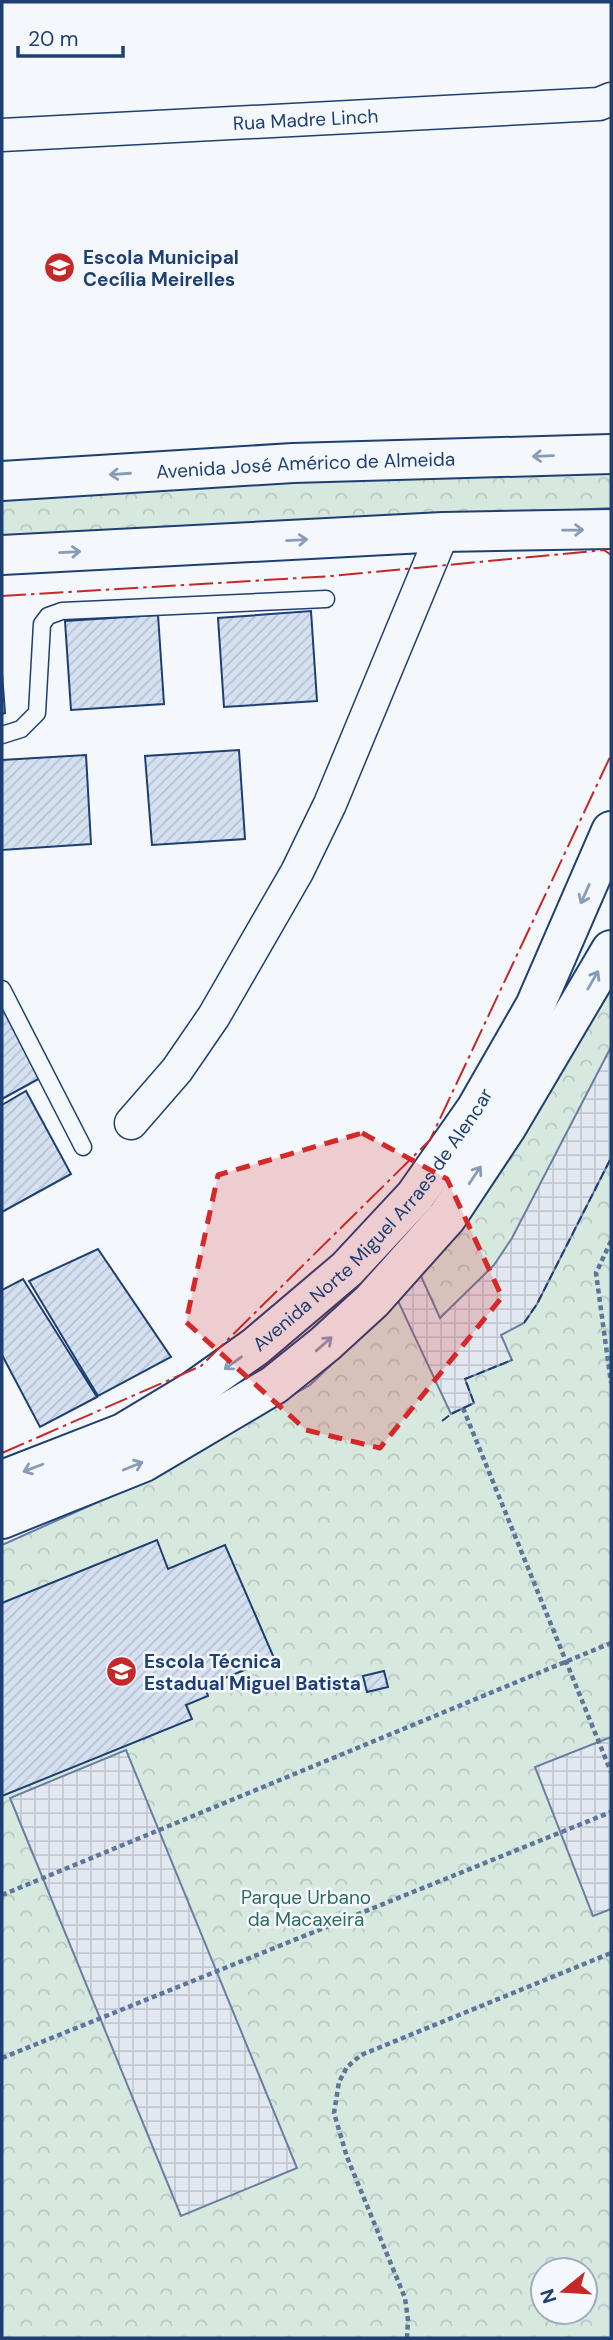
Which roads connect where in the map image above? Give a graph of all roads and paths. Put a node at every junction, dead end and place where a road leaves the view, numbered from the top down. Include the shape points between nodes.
1 (611, 99) edge
2 (2, 135) edge
3 (611, 454) edge
4 (2, 481) edge
5 (611, 529) edge
6 (443, 532) junction
7 (2, 555) edge
8 (326, 599) dead end
9 (2, 736) edge
10 (611, 831) edge
11 (611, 950) edge
12 (2, 989) edge
13 (131, 1123) dead end
14 (83, 1147) dead end
15 (611, 1241) edge
16 (611, 1383) edge
17 (463, 1408) dead end
18 (2, 1480) edge
19 (2, 1519) edge
20 (611, 1643) edge
21 (566, 1664) junction
22 (611, 1772) edge
23 (611, 1812) edge
24 (2, 1895) edge
25 (611, 1953) edge
26 (2, 2058) edge
27 (407, 2338) edge

1 - 2 street, Rua Madre Linch via 599,104
3 -> 4 main road, Avenida José Américo de Almeida via 293,463
6 -> 5 main road
7 -> 6 main road
6 - 13 street via 297,872 214,1016 177,1070
8 - 9 lane via 62,611 48,616 43,624 37,713 21,729
10 -> 18 main road, Avenida Norte Miguel Arraes de Alencar via 535,1006 476,1109 415,1196 355,1260 255,1347 193,1391 123,1433
19 -> 11 main road, Avenida Norte Miguel Arraes de Alencar via 145,1461 274,1385 372,1301 447,1217 506,1128
12 - 14 lane
15 - 16 path via 596,1273
17 - 21 path
20 - 21 path
21 - 22 path
21 - 24 path
23 - 26 path
25 - 27 path via 361,2055 339,2082 334,2113 347,2157 405,2298

